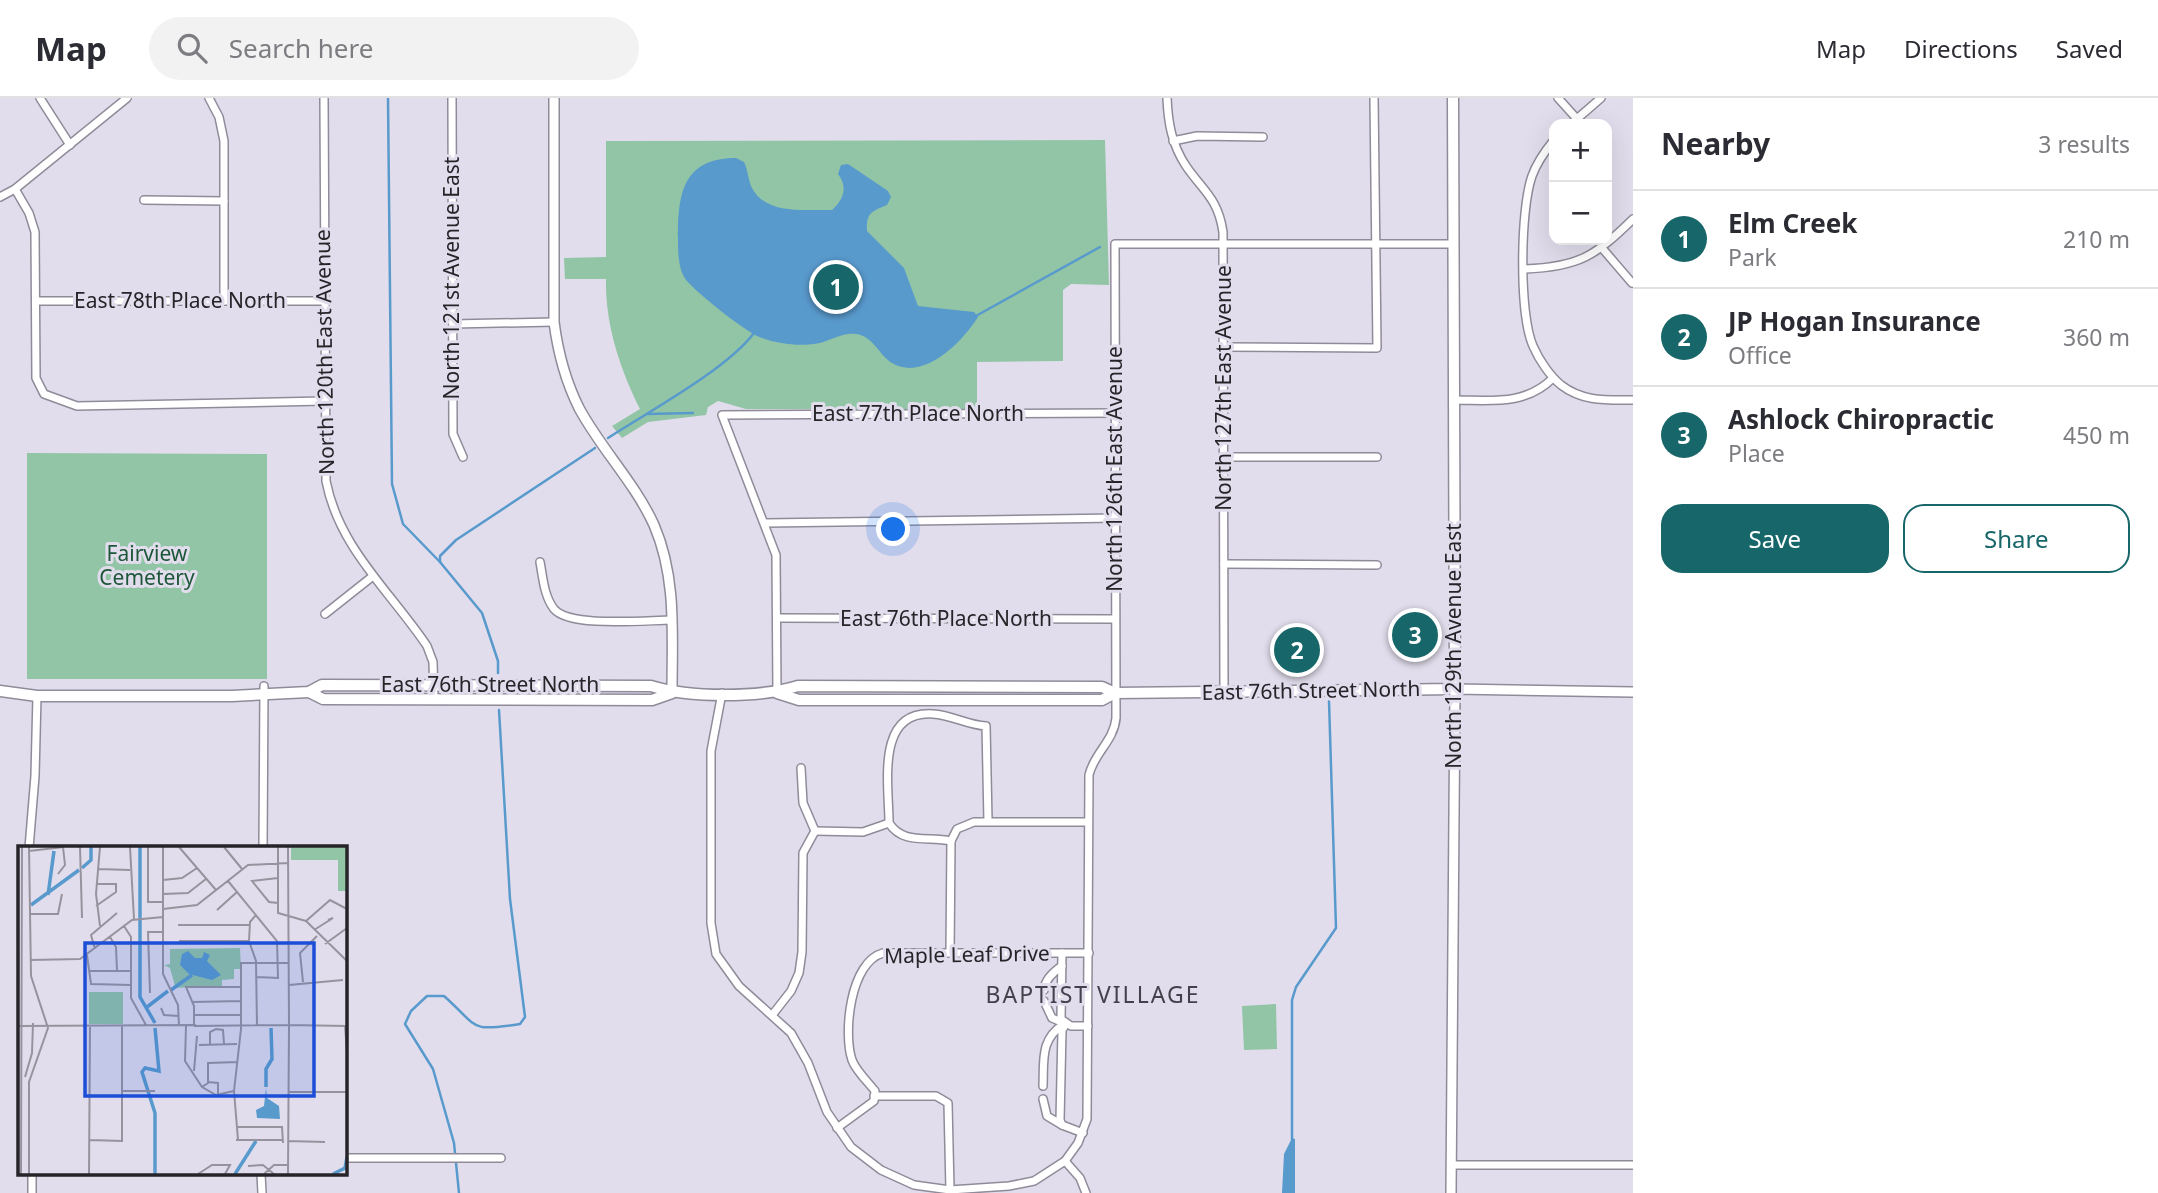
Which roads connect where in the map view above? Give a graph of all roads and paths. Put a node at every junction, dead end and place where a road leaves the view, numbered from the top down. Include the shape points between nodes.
1 (40, 98) edge
2 (127, 98) edge
3 (209, 98) edge
4 (324, 98) edge
5 (452, 98) edge
6 (554, 98) edge
7 (1167, 98) edge
8 (1374, 98) edge
9 (1452, 98) edge
10 (1558, 98) edge
11 (1601, 98) edge
12 (1572, 119) edge
13 (1577, 119) edge
14 (1263, 137) dead end
15 (1173, 141) junction
16 (70, 145) junction
17 (1549, 146) edge
18 (15, 189) junction
19 (0, 197) edge
20 (144, 200) dead end
21 (223, 201) junction
22 (1633, 219) edge
23 (1224, 244) junction
24 (1376, 244) junction
25 (1453, 244) junction
26 (1602, 248) junction
27 (1525, 269) junction
28 (1632, 283) edge
29 (36, 301) junction
30 (224, 301) junction
31 (324, 301) junction
32 (555, 322) junction
33 (453, 324) junction
34 (1224, 347) junction
35 (1553, 378) junction
36 (1453, 400) junction
37 (1633, 400) edge
38 (324, 401) junction
39 (1115, 413) junction
40 (463, 457) dead end
41 (1224, 457) junction
42 (1377, 457) dead end
43 (1116, 517) junction
44 (766, 523) junction
45 (540, 562) dead end
46 (1224, 564) junction
47 (1377, 565) dead end
48 (373, 576) junction
49 (325, 614) dead end
50 (777, 618) junction
51 (1115, 619) junction
52 (672, 620) junction
53 (434, 685) junction
54 (1455, 689) junction
55 (0, 691) edge
56 (264, 691) junction
57 (309, 692) junction
58 (673, 692) junction
59 (1633, 692) edge
60 (722, 693) junction
61 (777, 693) junction
62 (1224, 693) junction
63 (1115, 694) junction
64 (37, 696) junction
65 (434, 699) junction
66 (801, 768) dead end
67 (988, 821) junction
68 (1088, 822) junction
69 (889, 824) junction
70 (815, 831) junction
71 (951, 841) junction
72 (29, 846) edge
73 (263, 846) edge
74 (1062, 953) junction
75 (1089, 953) junction
76 (950, 954) junction
77 (1062, 966) junction
78 (1044, 990) dead end
79 (1044, 1001) dead end
80 (773, 1014) junction
81 (1065, 1024) junction
82 (1088, 1026) junction
83 (1043, 1086) dead end
84 (874, 1096) junction
85 (1043, 1099) dead end
86 (1062, 1125) junction
87 (836, 1129) junction
88 (1083, 1133) junction
89 (346, 1158) edge
90 (502, 1158) dead end
91 (1065, 1161) junction
92 (1452, 1165) junction
93 (1633, 1166) edge
94 (950, 1189) junction
95 (1087, 1193) edge
96 (1451, 1193) edge

1 - 16 street
2 - 16 street
3 - 21 street via 224,141
4 - 31 street, North 120th East Avenue
5 - 33 street, North 121st Avenue East
6 - 32 street
7 - 15 street, North 127th East Avenue
8 - 24 street
9 - 25 main road, North 129th Avenue East
10 - 12 street
11 - 13 street
14 - 15 street via 1197,136
15 - 23 street, North 127th East Avenue via 1187,168 1217,206
16 - 18 street
17 - 27 street via 1539,159 1524,210
18 - 19 street
18 - 29 street via 35,232
20 - 21 street
21 - 30 street
22 - 26 street
23 - 24 street
23 - 34 street, North 127th East Avenue
23 - 39 street, North 126th East Avenue via 1115,244
24 - 25 street
24 - 34 street via 1377,348
25 - 36 main road, North 129th Avenue East
26 - 27 street via 1573,264
26 - 28 street
27 - 35 street via 1529,332
29 - 30 street, East 78th Place North
29 - 38 street via 36,378 44,394 78,406
30 - 31 street, East 78th Place North
31 - 38 street, North 120th East Avenue
32 - 33 street
32 - 52 street via 562,366 575,398 653,523 668,566
33 - 40 street, North 121st Avenue East via 453,434
34 - 41 street, North 127th East Avenue
35 - 36 street via 1524,398
35 - 37 street via 1589,400
36 - 54 main road, North 129th Avenue East
38 - 48 street, North 120th East Avenue via 328,494 344,535
39 - 43 street, North 126th East Avenue
39 - 44 street, East 77th Place North via 722,415
41 - 42 street
41 - 46 street, North 127th East Avenue
43 - 44 street
43 - 51 street, North 126th East Avenue
44 - 50 street via 776,555
45 - 52 street via 547,596 560,615 582,620
46 - 47 street
46 - 62 street, North 127th East Avenue
48 - 49 street
48 - 53 street, North 120th East Avenue via 427,646
50 - 51 street, East 76th Place North
50 - 61 street
51 - 63 street, North 126th East Avenue
52 - 58 street
53 - 57 main road, East 76th Street North via 322,685
53 - 58 main road, East 76th Street North via 651,686
53 - 65 street, North 120th East Avenue
54 - 59 street, East 76th Street North
54 - 62 main road, East 76th Street North
54 - 92 street, North 129th Avenue East
55 - 64 main road, East 76th Street North
56 - 57 main road, East 76th Street North
56 - 64 main road, East 76th Street North
56 - 73 street
57 - 65 main road, East 76th Street North via 323,699
58 - 60 main road, East 76th Street North
58 - 65 main road, East 76th Street North via 652,700
60 - 61 main road, East 76th Street North
60 - 80 street via 711,751 712,934 727,974
61 - 63 main road, East 76th Street North via 799,700 1102,700
62 - 63 main road, East 76th Street North
63 - 68 street via 1115,726 1089,775
64 - 72 street
66 - 70 street via 803,803
67 - 68 street
67 - 69 street via 986,726 922,714 909,716 897,728 889,749
67 - 71 street via 966,824
68 - 75 street
69 - 70 street via 863,832
69 - 71 street via 903,837
70 - 80 street via 803,853 799,973 792,991
71 - 76 street
74 - 75 street, Maple Leaf Drive
74 - 76 street, Maple Leaf Drive
74 - 77 street
75 - 82 street
76 - 84 street, Maple Leaf Drive via 880,954 856,982 851,992 851,1056
77 - 78 street
77 - 81 street via 1061,1019
79 - 81 street via 1052,1018
80 - 87 street via 800,1047
81 - 82 street
81 - 83 street via 1044,1044
81 - 86 street
82 - 88 street via 1088,1105
84 - 87 street via 874,1101
84 - 94 street via 936,1096 948,1103
85 - 86 street via 1047,1116
86 - 88 street
87 - 94 street via 851,1147 890,1175 915,1185
88 - 91 street
89 - 90 street
91 - 94 street via 1034,1181
91 - 95 street
92 - 93 street
92 - 96 street, North 129th Avenue East

